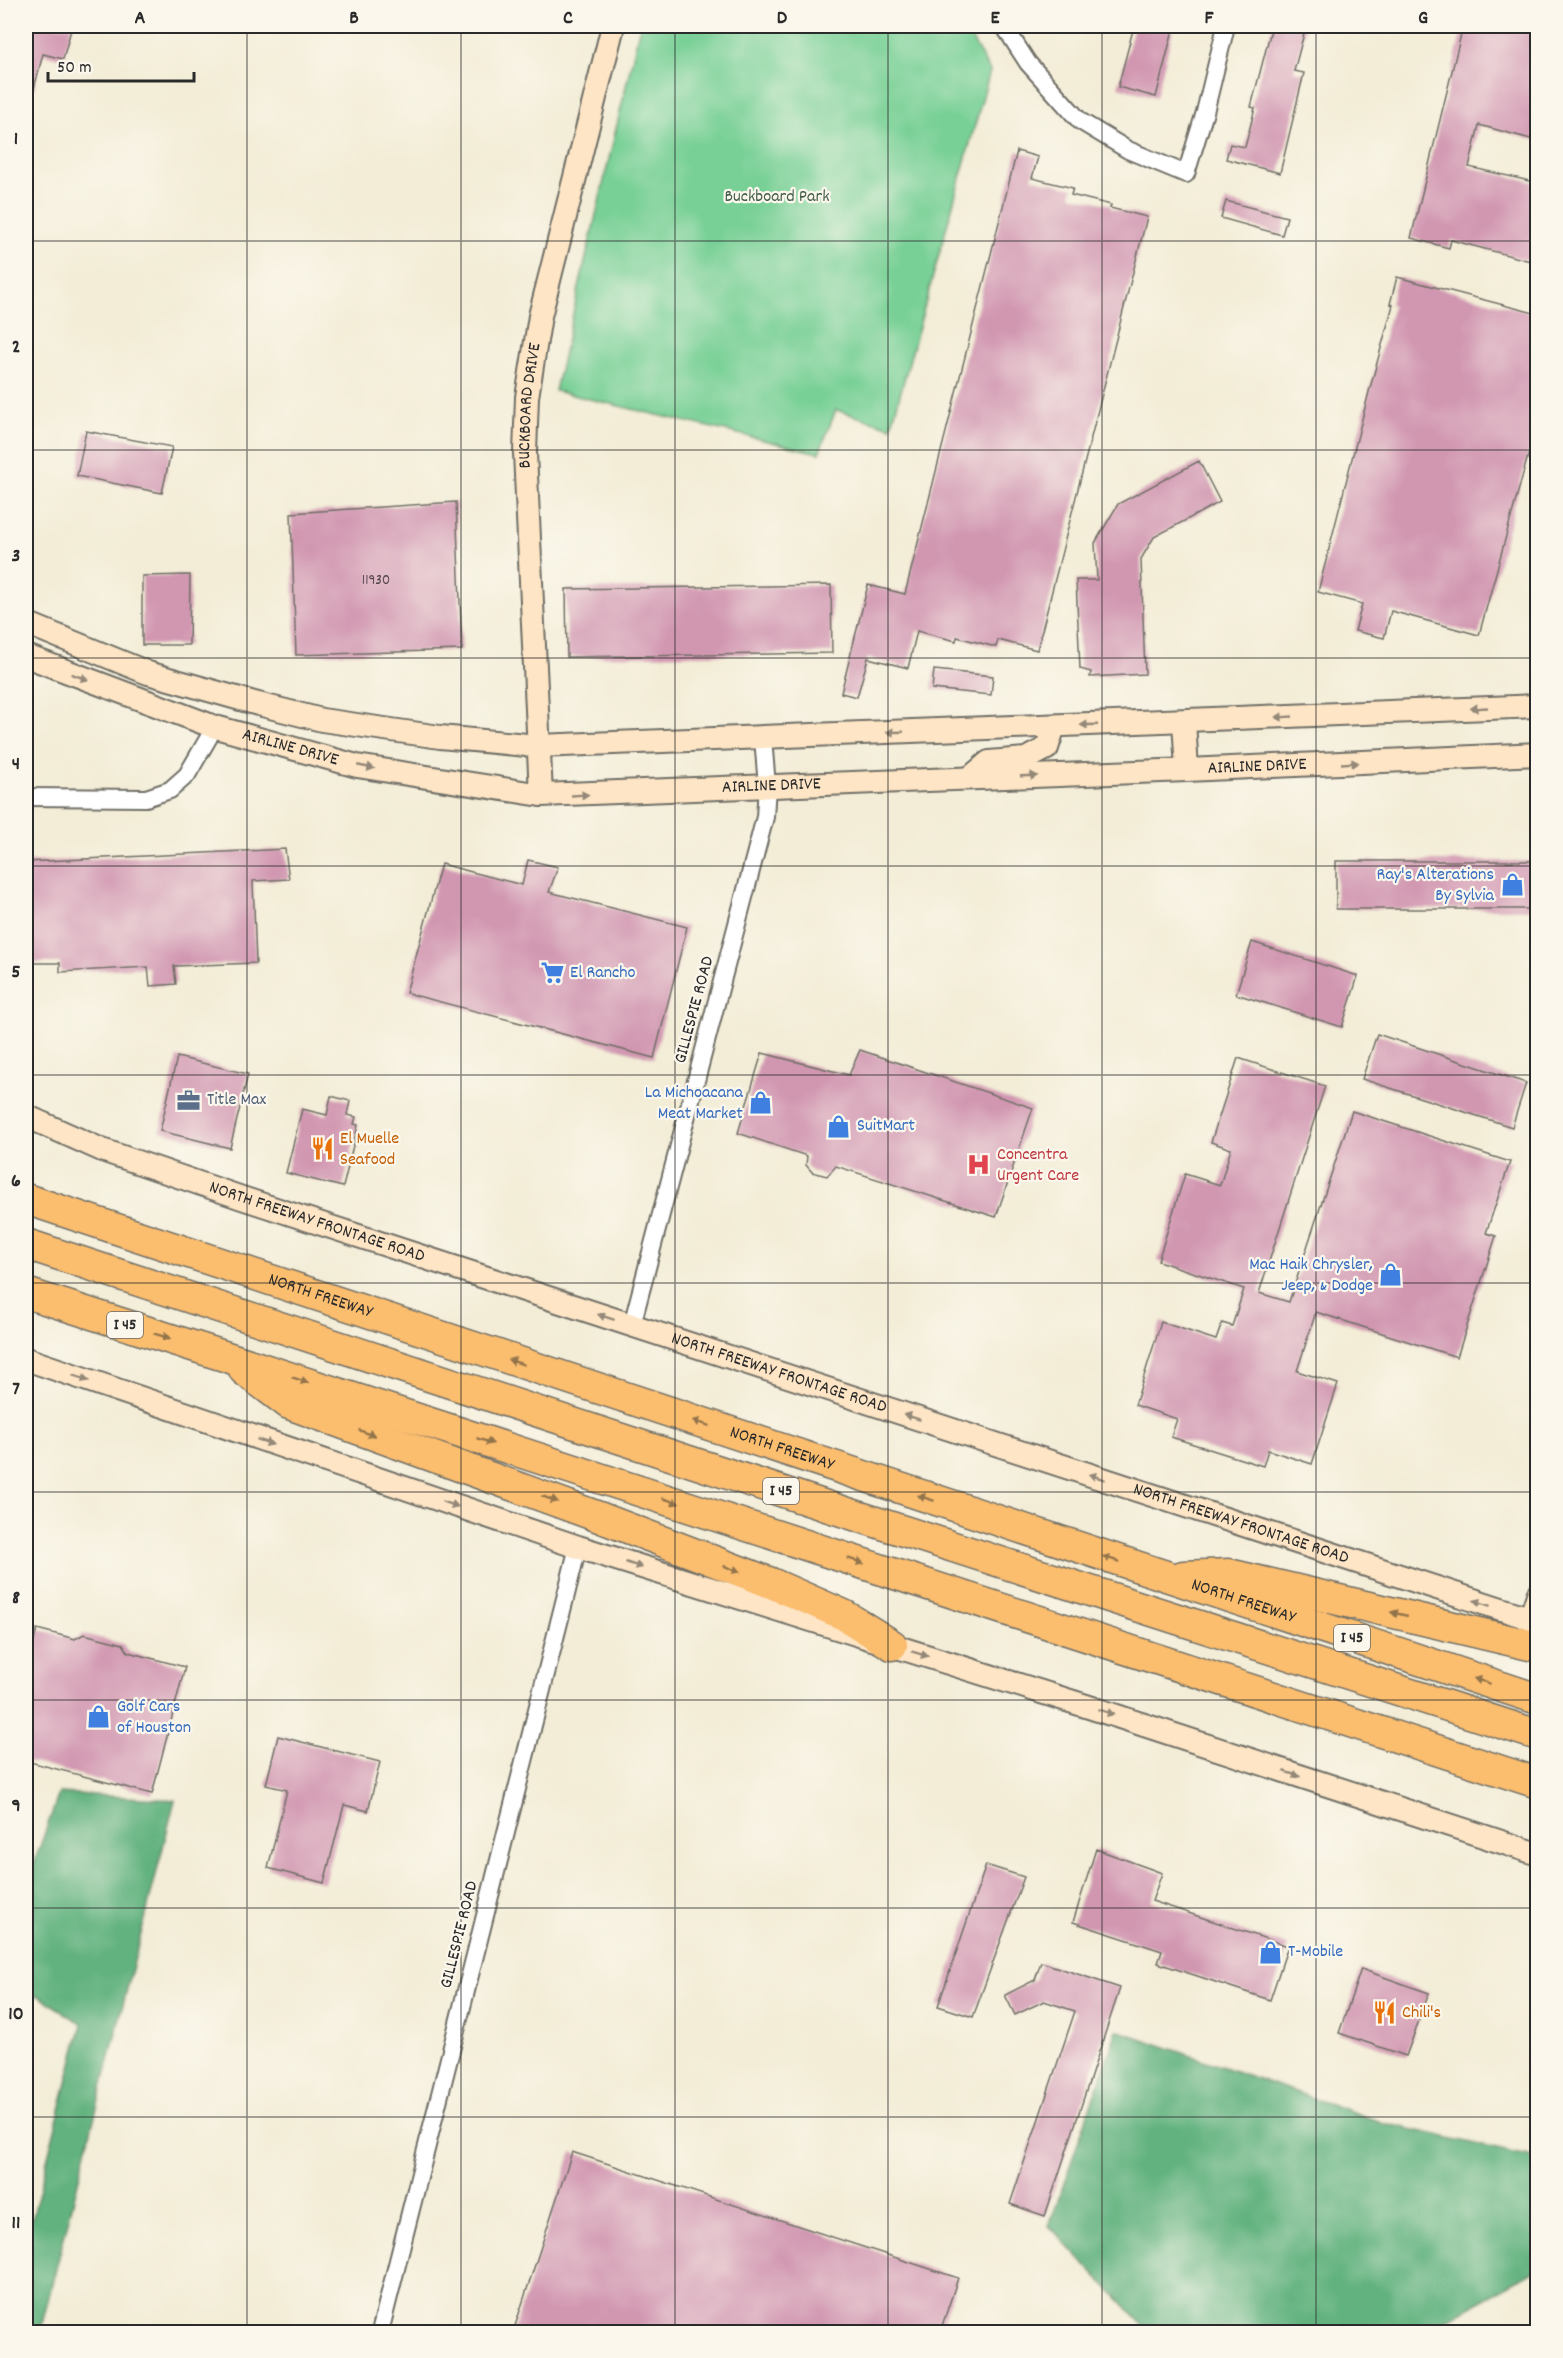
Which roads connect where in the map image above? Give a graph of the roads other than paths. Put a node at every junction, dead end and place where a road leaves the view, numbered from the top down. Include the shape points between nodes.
1 (613, 26) edge
2 (1004, 26) edge
3 (1227, 26) edge
4 (26, 623) edge
5 (26, 656) edge
6 (258, 704) junction
7 (1538, 706) edge
8 (1184, 721) junction
9 (212, 726) junction
10 (1054, 726) junction
11 (763, 738) junction
12 (538, 746) junction
13 (1538, 754) edge
14 (1187, 770) junction
15 (970, 778) junction
16 (767, 786) junction
17 (541, 795) junction
18 (26, 797) edge
19 (26, 1116) edge
20 (26, 1199) edge
21 (26, 1244) edge
22 (26, 1293) edge
23 (632, 1325) junction
24 (225, 1356) junction
25 (26, 1359) edge
26 (578, 1547) junction
27 (1167, 1577) junction
28 (1538, 1595) edge
29 (1534, 1620) edge
30 (892, 1645) junction
31 (1538, 1647) edge
32 (1538, 1699) edge
33 (1538, 1735) edge
34 (1538, 1783) edge
35 (1538, 1854) edge
36 (380, 2332) edge

1 - 12 main road, BUCKBOARD DRIVE via 540,316 527,397 525,453
2 - 3 street via 1028,63 1080,122 1128,150 1186,174
4 - 6 main road, AIRLINE DRIVE via 148,673
5 -> 9 main road, AIRLINE DRIVE
6 - 9 main road via 217,712
6 - 12 main road, AIRLINE DRIVE via 322,720
7 -> 8 main road, AIRLINE DRIVE
8 -> 10 main road, AIRLINE DRIVE
8 - 14 main road
9 -> 17 main road, AIRLINE DRIVE via 357,766
9 - 18 street via 187,775 170,790 146,798
10 -> 11 main road, AIRLINE DRIVE
10 - 15 main road via 1047,748 1026,759 989,762
11 - 12 main road, AIRLINE DRIVE
11 - 16 street, GILLESPIE ROAD
12 - 17 main road, BUCKBOARD DRIVE
14 -> 13 main road, AIRLINE DRIVE
15 -> 14 main road, AIRLINE DRIVE
15 - 16 main road, AIRLINE DRIVE
17 -> 16 main road, AIRLINE DRIVE
16 - 23 street, GILLESPIE ROAD via 765,818
23 -> 19 main road, NORTH FREEWAY FRONTAGE ROAD via 113,1154
27 -> 20 highway, NORTH FREEWAY / I 45
21 - 33 highway, NORTH FREEWAY / I 45
22 -> 24 highway, I 45
29 -> 23 main road, NORTH FREEWAY FRONTAGE ROAD
24 -> 30 highway via 289,1404 771,1583 844,1615
24 -> 34 highway, I 45
25 -> 26 main road
26 -> 30 main road
26 - 36 street, GILLESPIE ROAD
31 -> 27 highway via 1229,1574
32 -> 27 highway, NORTH FREEWAY / I 45
28 - 29 main road
30 -> 35 main road

